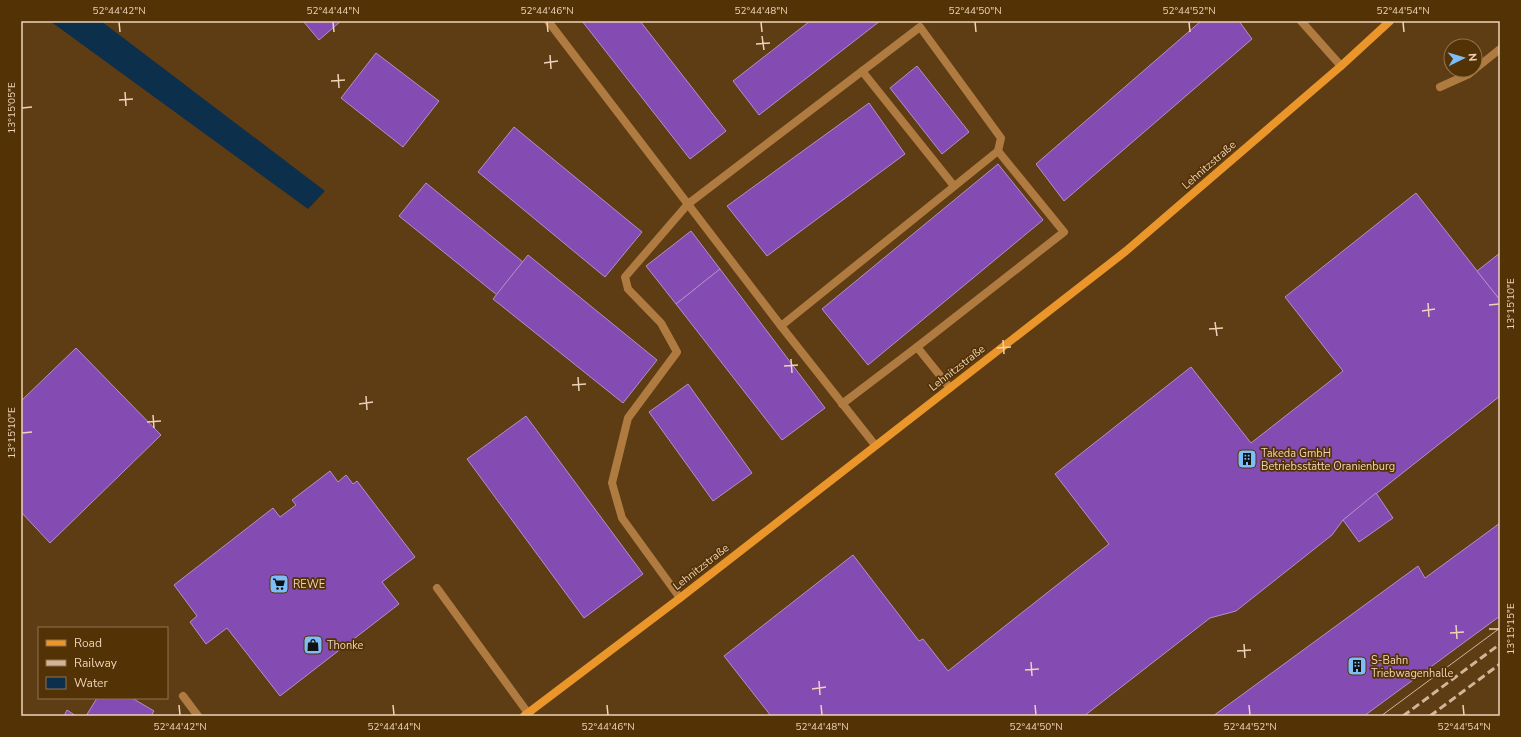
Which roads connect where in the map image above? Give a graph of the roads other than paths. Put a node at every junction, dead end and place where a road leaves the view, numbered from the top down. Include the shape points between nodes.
1 (548, 21) edge
2 (1301, 21) edge
3 (1390, 21) edge
4 (1500, 48) edge
5 (1483, 62) edge
6 (1342, 66) junction
7 (862, 71) junction
8 (1460, 78) edge
9 (1440, 87) dead end
10 (998, 151) junction
11 (954, 186) junction
12 (688, 204) junction
13 (781, 326) junction
14 (917, 347) junction
15 (950, 388) junction
16 (842, 404) junction
17 (875, 445) junction
18 (437, 588) dead end
19 (680, 598) junction
20 (183, 696) dead end
21 (526, 715) edge
22 (198, 716) edge

1 - 12 lane
2 - 6 lane
3 - 6 main road, Lehnitzstraße
4 - 5 lane
6 - 15 main road, Lehnitzstraße via 1126,251
7 - 10 lane via 920,27 1001,138
7 - 11 lane
7 - 12 lane
8 - 9 lane
10 - 11 lane
10 - 14 lane via 1064,232
11 - 13 lane
12 - 13 lane
12 - 19 lane via 625,277 628,289 661,323 677,352 628,418 612,483 622,518
13 - 16 lane
14 - 15 lane
14 - 16 lane
15 - 17 main road, Lehnitzstraße
16 - 17 lane
17 - 19 main road, Lehnitzstraße
18 - 21 lane
19 - 21 main road, Lehnitzstraße
20 - 22 lane

